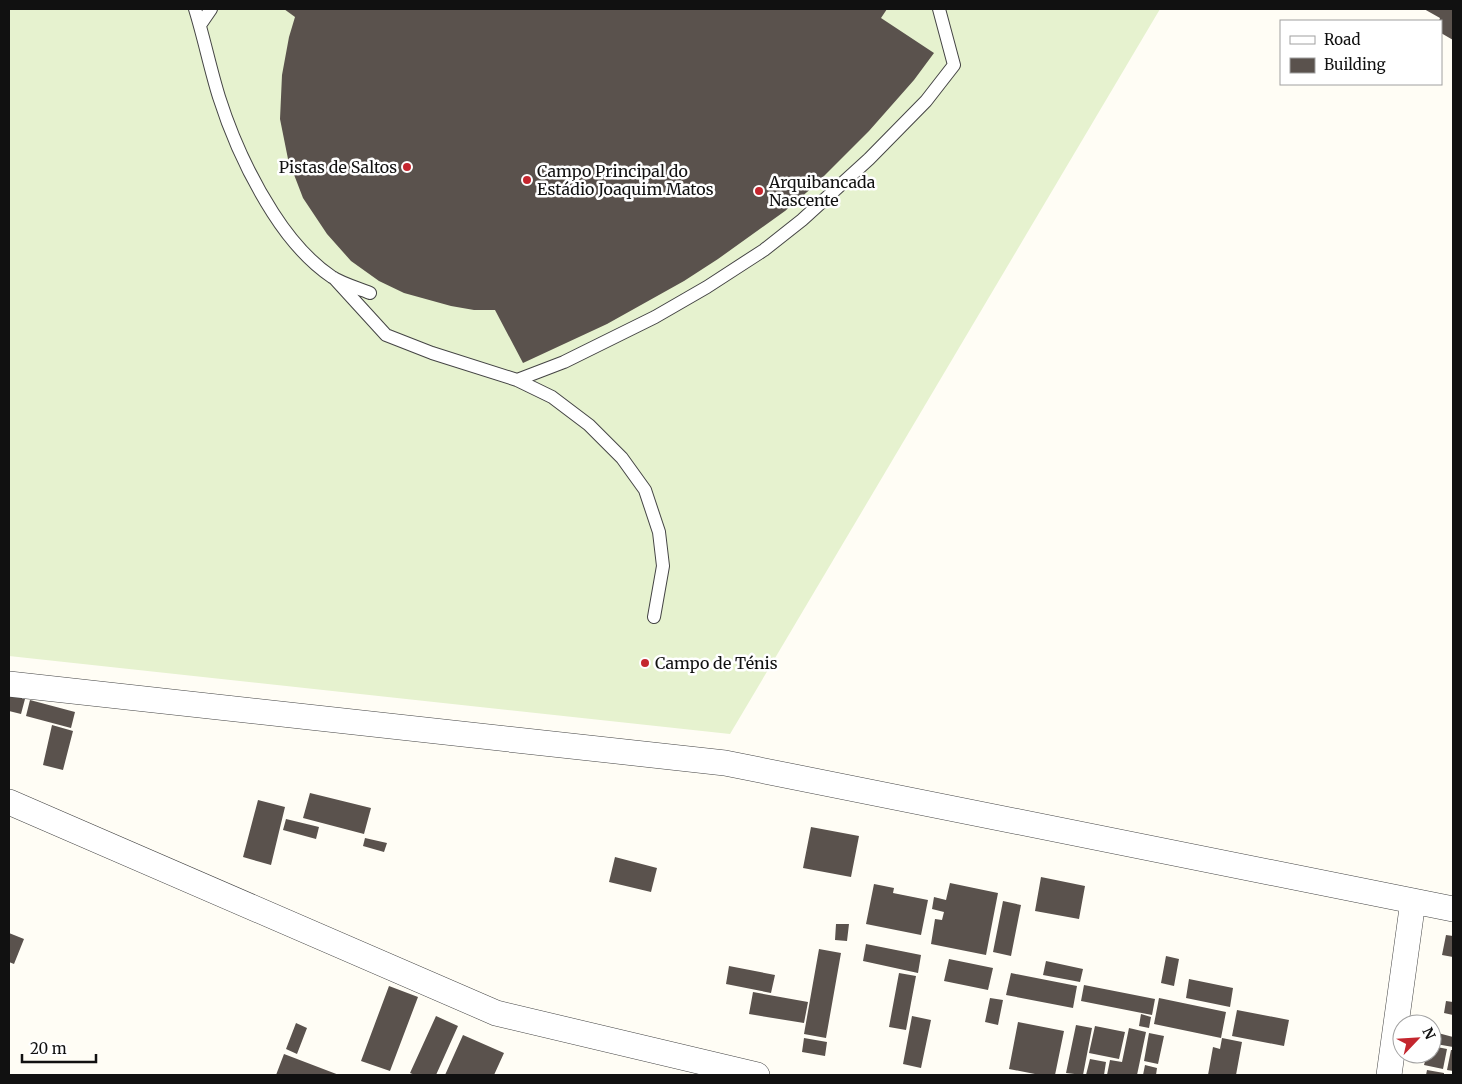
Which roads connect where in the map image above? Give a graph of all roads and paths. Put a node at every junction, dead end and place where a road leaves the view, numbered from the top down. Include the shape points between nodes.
1 (195, 9) edge
2 (211, 9) edge
3 (938, 9) edge
4 (200, 25) junction
5 (334, 278) junction
6 (370, 293) dead end
7 (517, 380) junction
8 (654, 617) dead end
9 (9, 684) edge
10 (9, 802) edge
11 (1413, 901) junction
12 (1453, 909) edge
13 (757, 1075) edge
14 (1389, 1075) edge

1 - 4 lane
2 - 4 lane
3 - 7 lane via 954,65 899,130 840,187 764,250 708,286 610,340
4 - 5 lane via 228,125 250,173 292,240
5 - 6 lane
5 - 7 lane via 386,335
7 - 8 lane via 552,397 589,425 622,458 645,490 660,532 662,566
9 - 11 street via 725,763
10 - 13 street via 496,1013
11 - 12 street
11 - 14 street

